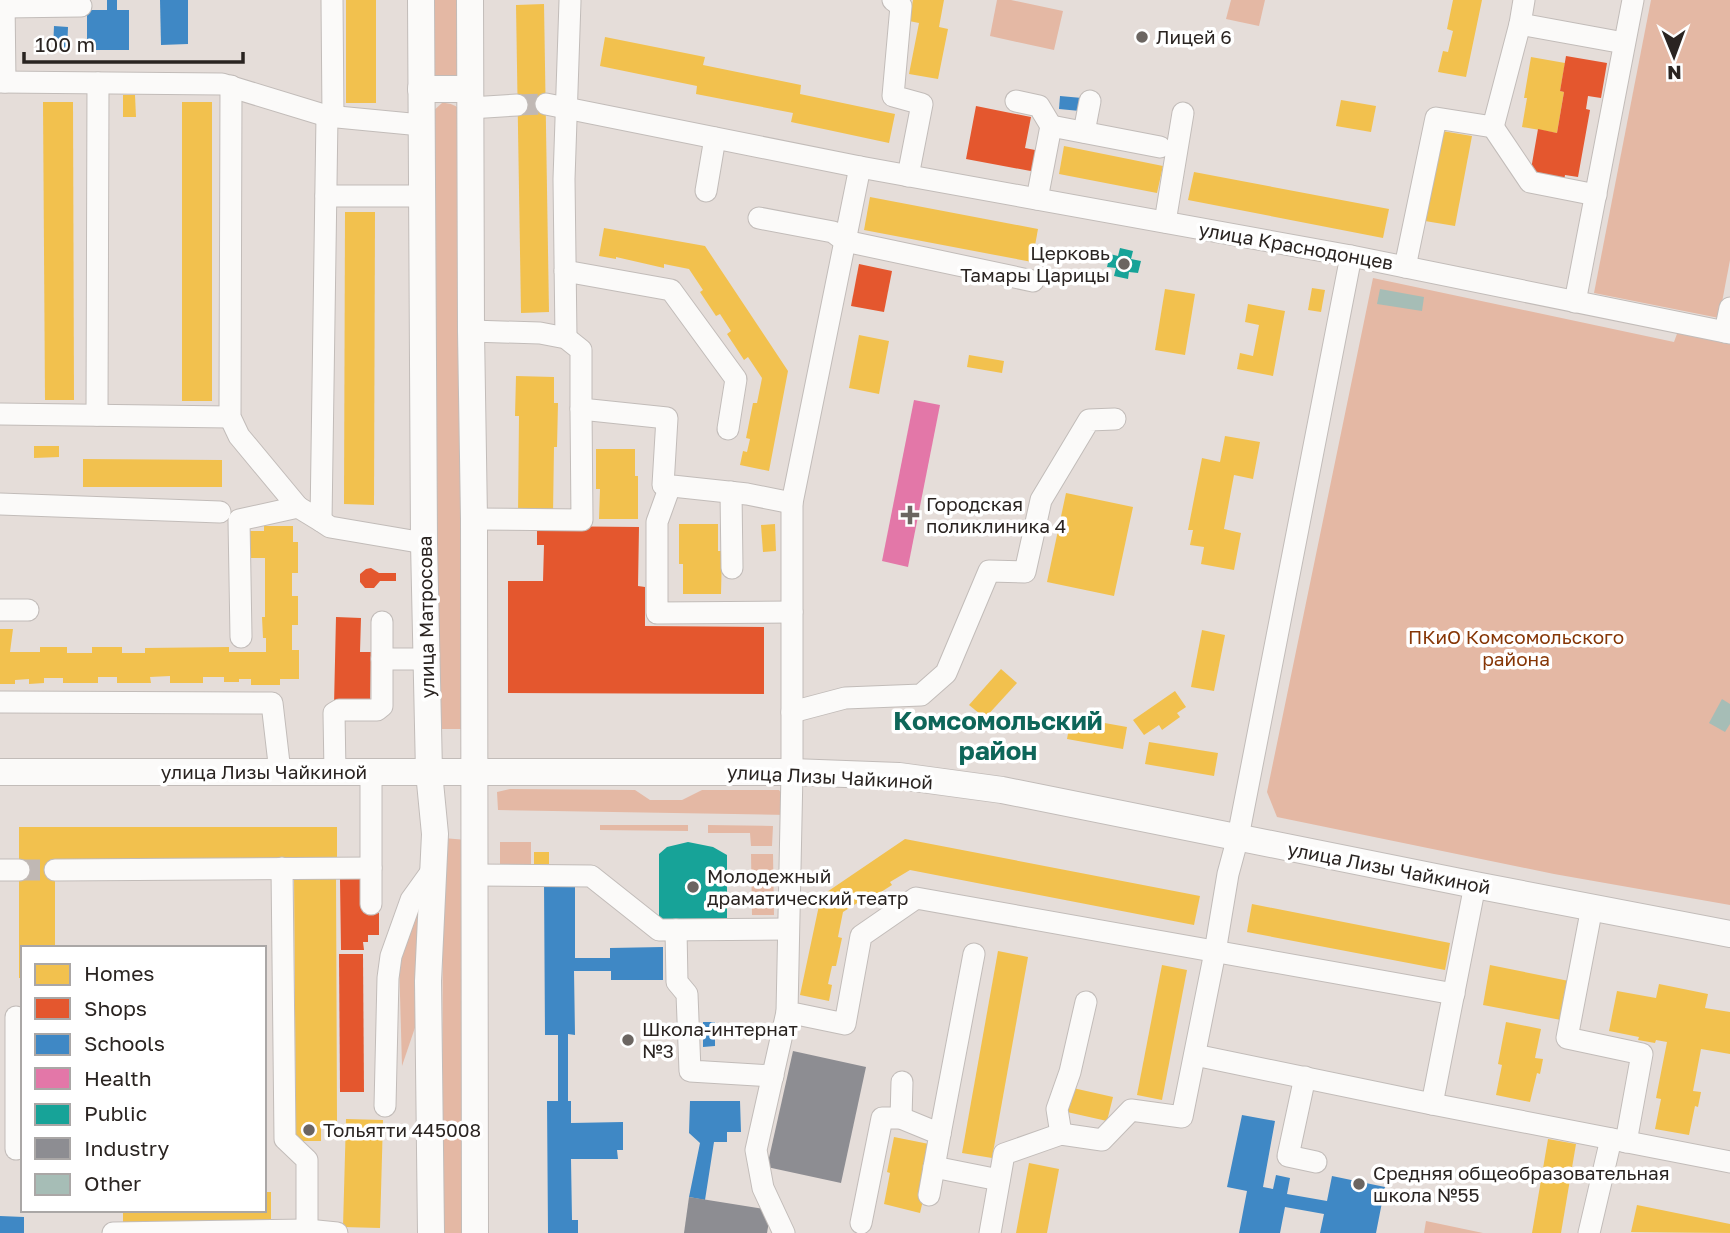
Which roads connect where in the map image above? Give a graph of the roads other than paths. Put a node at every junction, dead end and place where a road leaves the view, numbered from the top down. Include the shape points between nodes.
1 (332, 0) edge
2 (421, 0) edge
3 (470, 0) edge
4 (892, 0) edge
5 (1524, 0) edge
6 (1633, 0) edge
7 (570, 1) edge
8 (4, 4) edge
9 (81, 6) dead end
10 (1520, 24) junction
11 (1624, 43) junction
12 (2, 82) edge
13 (98, 82) junction
14 (231, 86) junction
15 (421, 89) junction
16 (470, 98) junction
17 (1090, 101) dead end
18 (1016, 102) dead end
19 (517, 105) tunnel mouth
20 (555, 106) junction
21 (1184, 113) dead end
22 (330, 116) junction
23 (421, 125) junction
24 (1051, 126) junction
25 (1493, 127) junction
26 (1084, 132) junction
27 (715, 138) junction
28 (1160, 147) dead end
29 (860, 167) junction
30 (908, 176) junction
31 (706, 191) dead end
32 (326, 195) junction
33 (1595, 195) junction
34 (421, 196) junction
35 (1037, 199) junction
36 (759, 218) dead end
37 (1165, 222) junction
38 (845, 242) junction
39 (1351, 256) junction
40 (1405, 267) junction
41 (565, 271) junction
42 (1033, 281) dead end
43 (1575, 302) junction
44 (1730, 308) edge
45 (471, 331) junction
46 (1728, 333) edge
47 (566, 338) junction
48 (581, 409) junction
49 (0, 414) edge
50 (97, 415) junction
51 (229, 416) junction
52 (1115, 419) dead end
53 (728, 429) dead end
54 (670, 486) junction
55 (731, 492) junction
56 (792, 503) junction
57 (0, 504) edge
58 (298, 507) junction
59 (220, 512) dead end
60 (474, 520) junction
61 (321, 522) junction
62 (424, 543) junction
63 (732, 568) dead end
64 (0, 610) edge
65 (28, 610) dead end
66 (792, 612) junction
67 (382, 622) dead end
68 (241, 637) dead end
69 (382, 659) junction
70 (426, 659) junction
71 (0, 702) edge
72 (792, 712) junction
73 (0, 772) edge
74 (280, 772) junction
75 (335, 772) junction
76 (371, 772) junction
77 (429, 772) junction
78 (475, 772) junction
79 (792, 772) junction
80 (1238, 837) junction
81 (371, 868) junction
82 (434, 868) junction
83 (282, 869) junction
84 (55, 870) tunnel mouth
85 (474, 875) junction
86 (1475, 885) junction
87 (371, 904) dead end
88 (1592, 907) junction
89 (788, 929) junction
90 (676, 930) junction
91 (1730, 934) edge
92 (1215, 952) junction
93 (974, 954) dead end
94 (1454, 994) junction
95 (1086, 1002) dead end
96 (787, 1012) junction
97 (13, 1017) edge
98 (8, 1043) edge
99 (1195, 1055) junction
100 (772, 1076) junction
101 (1305, 1077) junction
102 (902, 1082) dead end
103 (1432, 1104) junction
104 (386, 1106) dead end
105 (901, 1118) junction
106 (1061, 1134) junction
107 (940, 1135) junction
108 (1619, 1140) junction
109 (16, 1149) dead end
110 (1316, 1162) dead end
111 (1730, 1162) edge
112 (934, 1167) junction
113 (999, 1180) junction
114 (929, 1195) dead end
115 (861, 1223) dead end
116 (307, 1230) junction
117 (280, 1232) edge
118 (113, 1233) edge
119 (337, 1233) edge
120 (431, 1233) edge
121 (475, 1233) edge
122 (784, 1233) edge
123 (990, 1233) edge
124 (1589, 1233) edge

1 - 22 street
2 - 15 main road, улица Матросова
3 - 16 main road
4 - 30 street via 901,6 893,96 922,104
5 - 10 street
6 - 11 street
7 - 20 street
8 - 9 street
8 - 12 street
10 - 11 street
10 - 25 street
11 - 33 street
12 - 13 street
13 - 14 street
13 - 50 street
14 - 22 street
14 - 51 street
15 - 16 main road
15 - 23 main road, улица Матросова
16 - 19 street
16 - 45 main road
17 - 26 street
18 - 24 street via 1039,106
20 - 27 street, улица Краснодонцев
20 - 41 street
21 - 37 street
22 - 23 street
22 - 32 street
23 - 34 main road, улица Матросова
24 - 26 street
24 - 35 street
25 - 33 street via 1530,182
25 - 40 street via 1436,118
26 - 28 street
27 - 29 street, улица Краснодонцев
27 - 31 street
29 - 30 street, улица Краснодонцев
29 - 38 street
30 - 35 street, улица Краснодонцев
32 - 34 street
32 - 61 street
33 - 43 street
34 - 62 main road, улица Матросова
35 - 37 street, улица Краснодонцев
36 - 38 street via 833,232
37 - 39 street, улица Краснодонцев
38 - 42 street
38 - 56 street
39 - 40 street, улица Краснодонцев
39 - 80 street
40 - 43 street, улица Краснодонцев
41 - 47 street
41 - 53 street via 671,290 736,379
43 - 46 street, улица Краснодонцев
44 - 46 street
45 - 47 street
45 - 60 main road
47 - 48 street via 581,350
48 - 54 street via 667,418 663,485
48 - 60 street via 582,520
49 - 50 street
50 - 51 street
51 - 58 street via 239,436
52 - 72 street via 1089,420 1041,500 1025,572 989,571 946,673 921,695 845,698
54 - 55 street
54 - 66 street via 657,522 657,613
55 - 56 street
55 - 63 street
56 - 66 street
57 - 59 street
58 - 61 street
58 - 68 street via 239,520
60 - 78 main road
61 - 62 street
62 - 70 main road, улица Матросова
64 - 65 street
66 - 72 street
67 - 69 street
69 - 70 street
69 - 75 street via 382,706 334,713
70 - 77 main road, улица Матросова
71 - 74 street via 272,703
72 - 79 street
73 - 74 main road, улица Лизы Чайкиной
74 - 75 main road, улица Лизы Чайкиной
75 - 76 main road, улица Лизы Чайкиной
76 - 77 main road, улица Лизы Чайкиной
76 - 81 street
77 - 78 main road, улица Лизы Чайкиной
77 - 82 main road, улица Матросова
78 - 79 main road, улица Лизы Чайкиной
78 - 85 main road
79 - 80 main road, улица Лизы Чайкиной via 899,776 1002,790
79 - 89 street
80 - 86 main road, улица Лизы Чайкиной
80 - 92 street via 1227,874
81 - 83 street
81 - 87 street
82 - 104 street via 411,900 391,956
82 - 120 main road, улица Матросова via 428,981
83 - 84 street
83 - 116 street via 285,1139 307,1160
85 - 90 street via 591,876 659,930
85 - 121 main road
86 - 88 main road, улица Лизы Чайкиной
86 - 94 street
88 - 91 main road, улица Лизы Чайкиной
88 - 108 street via 1567,1038 1642,1054
89 - 90 street
89 - 96 street
90 - 100 street via 677,982 687,994 690,1071
92 - 94 street
92 - 96 street via 916,898 861,936 845,1024
92 - 99 street
93 - 107 street
94 - 103 street
95 - 106 street via 1057,1109
96 - 100 street
97 - 98 street
98 - 109 street
99 - 101 street
99 - 106 street via 1182,1117 1131,1110 1102,1140
100 - 122 street via 756,1150 763,1188
101 - 103 street
101 - 110 street via 1288,1156
102 - 105 street
103 - 108 street
105 - 107 street
105 - 115 street via 882,1118
106 - 113 street via 1004,1154
107 - 112 street
108 - 111 street
108 - 124 street
112 - 113 street
112 - 114 street
113 - 123 street
116 - 117 street
116 - 119 street
117 - 118 street

